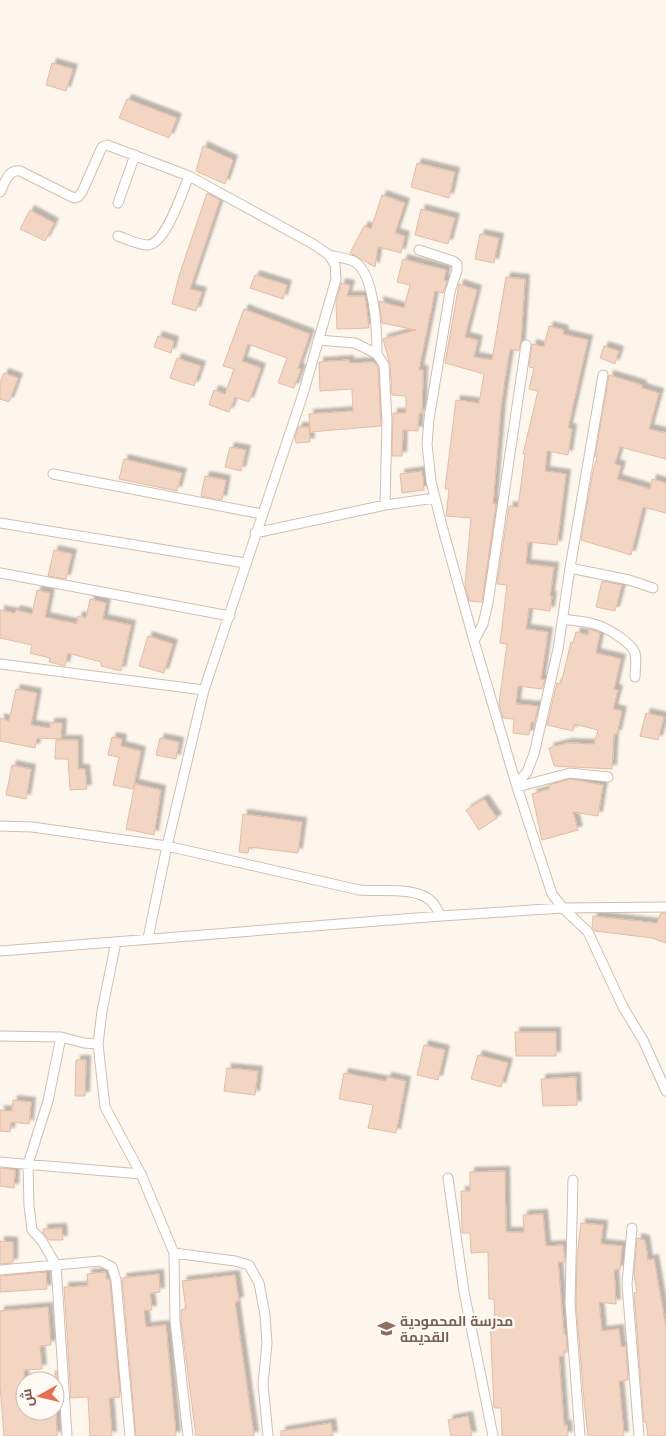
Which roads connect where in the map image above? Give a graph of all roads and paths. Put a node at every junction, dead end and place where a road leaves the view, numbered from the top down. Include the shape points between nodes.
1 (135, 155) junction
2 (189, 176) junction
3 (0, 192) edge
4 (118, 203) dead end
5 (118, 236) dead end
6 (419, 250) dead end
7 (329, 255) junction
8 (318, 340) junction
9 (526, 345) dead end
10 (377, 354) junction
11 (603, 376) dead end
12 (54, 474) dead end
13 (435, 498) junction
14 (385, 505) junction
15 (262, 514) junction
16 (0, 523) edge
17 (255, 533) junction
18 (245, 563) junction
19 (570, 568) junction
20 (0, 573) edge
21 (652, 588) dead end
22 (230, 616) junction
23 (563, 619) junction
24 (474, 640) junction
25 (0, 664) edge
26 (635, 677) dead end
27 (204, 690) junction
28 (608, 777) dead end
29 (516, 785) junction
30 (0, 826) edge
31 (167, 846) junction
32 (666, 907) edge
33 (563, 908) junction
34 (441, 916) junction
35 (148, 938) junction
36 (116, 942) junction
37 (0, 951) edge
38 (0, 1036) edge
39 (61, 1037) junction
40 (98, 1044) junction
41 (666, 1092) edge
42 (0, 1162) edge
43 (28, 1164) junction
44 (141, 1174) junction
45 (448, 1178) dead end
46 (573, 1180) dead end
47 (632, 1228) dead end
48 (174, 1253) junction
49 (56, 1265) junction
50 (0, 1270) edge
51 (66, 1436) edge
52 (130, 1436) edge
53 (188, 1436) edge
54 (268, 1436) edge
55 (493, 1436) edge
56 (580, 1436) edge
57 (639, 1436) edge

1 - 2 street
1 - 3 street via 107,145 102,147 78,197 14,170
1 - 4 street
2 - 5 street via 164,233 157,241 150,245 140,244
2 - 7 street
6 - 13 street via 457,264 429,419 427,444
7 - 8 street via 335,265 336,279
7 - 10 street via 354,261 363,271 370,286
8 - 10 street via 355,342
8 - 15 street
9 - 24 street via 488,603 483,624
10 - 14 street via 384,364 387,421
11 - 19 street
12 - 15 street
13 - 14 street
13 - 24 street
14 - 17 street
15 - 17 street
16 - 18 street
17 - 18 street
18 - 22 street
19 - 21 street
19 - 23 street
20 - 22 street
22 - 27 street
23 - 26 street via 594,624 630,645 636,661
23 - 29 street via 534,754 527,772
24 - 29 street
25 - 27 street
27 - 31 street
28 - 29 street via 570,773
29 - 33 street via 552,894
30 - 31 street via 32,827
31 - 34 street via 359,890 421,895 432,902
31 - 35 street
32 - 33 street
33 - 34 street
33 - 41 street via 588,932
34 - 35 street
35 - 36 street
36 - 37 street
36 - 40 street
38 - 39 street
39 - 40 street
39 - 43 street via 48,1101
40 - 44 street via 105,1107
42 - 43 street
43 - 44 street
43 - 49 street via 32,1230
44 - 48 street
45 - 55 street via 464,1292
46 - 56 street via 570,1303
47 - 57 street via 627,1284
48 - 53 street via 174,1321
48 - 54 street via 248,1265 259,1283 267,1343 263,1384
49 - 50 street
49 - 51 street
49 - 52 street via 100,1261 112,1267 116,1280

